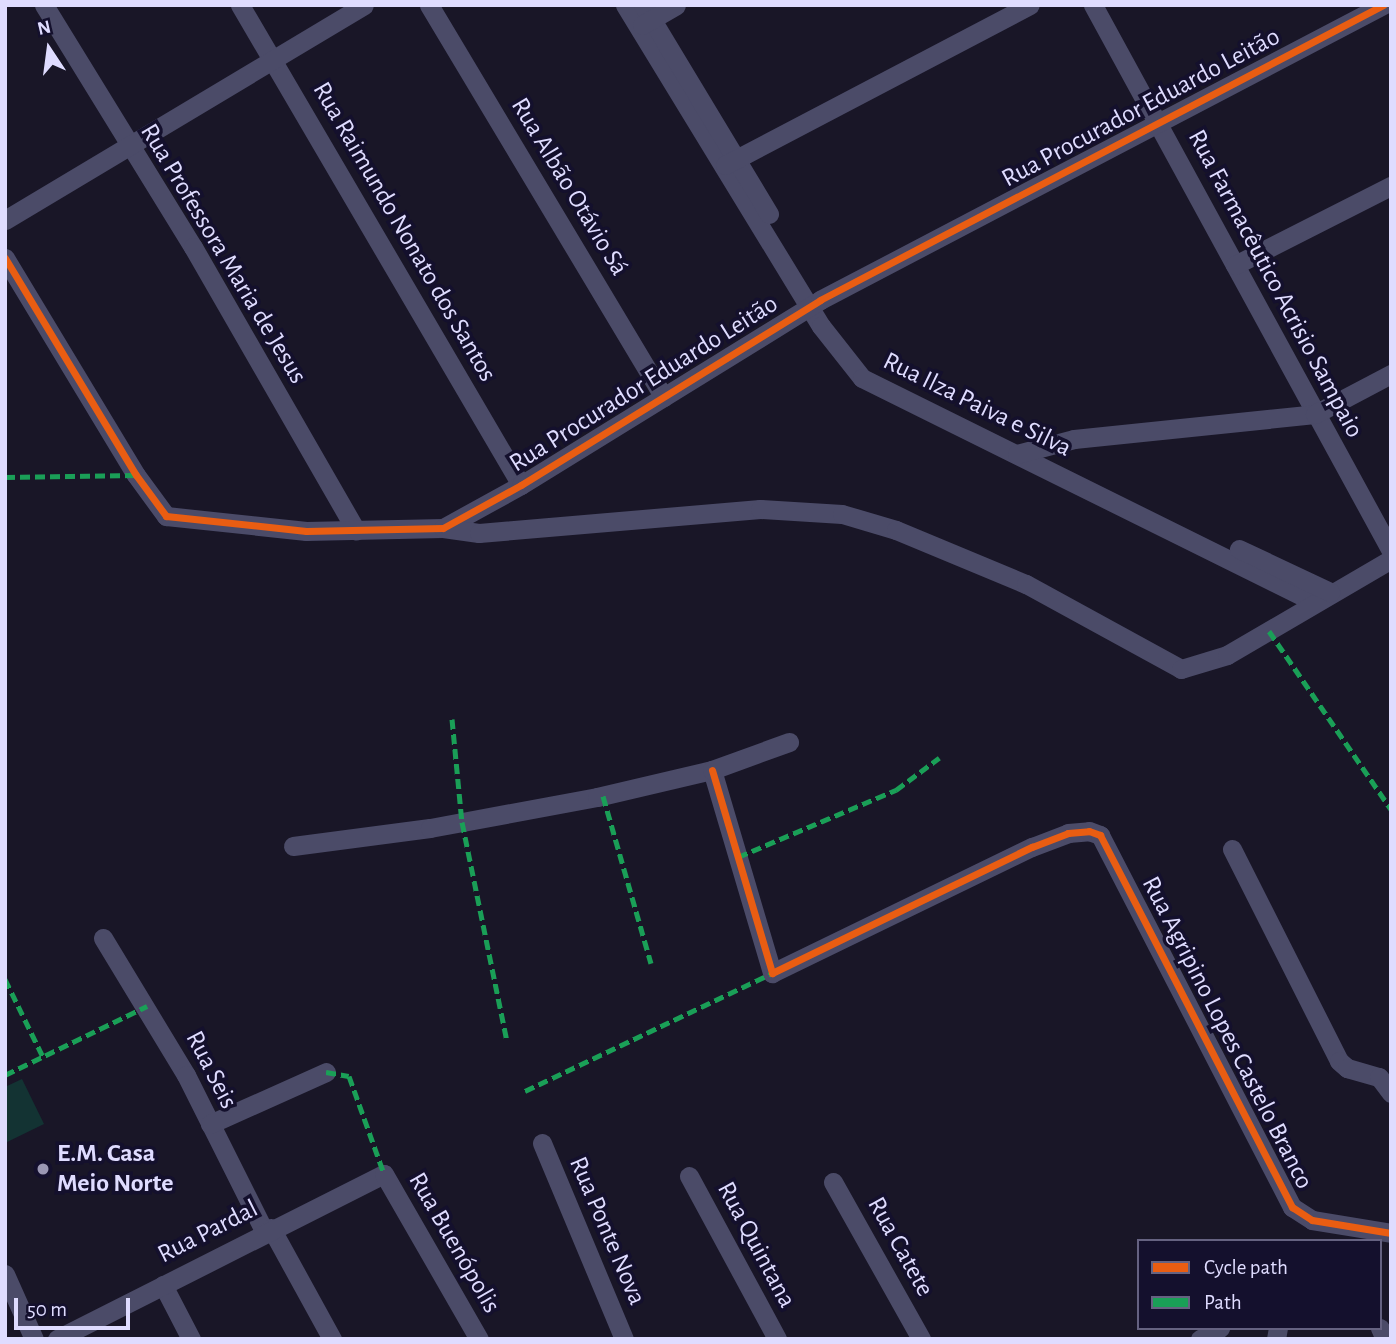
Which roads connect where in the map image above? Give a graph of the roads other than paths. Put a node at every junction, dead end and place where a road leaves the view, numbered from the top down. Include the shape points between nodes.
1 (44, 5) edge
2 (240, 5) edge
3 (364, 5) edge
4 (429, 5) edge
5 (625, 5) edge
6 (676, 5) edge
7 (1030, 5) edge
8 (1093, 5) edge
9 (1383, 5) edge
10 (644, 17) edge
11 (272, 59) junction
12 (1158, 123) junction
13 (129, 148) junction
14 (730, 162) junction
15 (1391, 186) edge
16 (5, 220) edge
17 (5, 258) edge
18 (1235, 265) junction
19 (815, 303) junction
20 (1391, 374) edge
21 (664, 397) junction
22 (1315, 414) junction
23 (1026, 452) junction
24 (521, 485) junction
25 (443, 528) junction
26 (356, 530) junction
27 (1391, 551) edge
28 (1391, 559) edge
29 (1322, 597) junction
30 (789, 742) dead end
31 (712, 770) junction
32 (293, 846) dead end
33 (1232, 849) dead end
34 (103, 938) dead end
35 (326, 1072) dead end
36 (1391, 1093) edge
37 (209, 1124) junction
38 (542, 1143) dead end
39 (384, 1174) joint
40 (689, 1176) dead end
41 (833, 1182) dead end
42 (268, 1230) junction
43 (1391, 1233) edge
44 (5, 1273) edge
45 (163, 1285) junction
46 (1216, 1330) edge
47 (34, 1339) edge
48 (58, 1339) edge
49 (191, 1339) edge
50 (332, 1339) edge
51 (479, 1339) edge
52 (624, 1339) edge
53 (777, 1339) edge
54 (921, 1339) edge
55 (1200, 1339) edge

1 - 13 street, Rua Professora Maria de Jesus
2 - 11 street, Rua Raimundo Nonato dos Santos
3 - 11 street
4 - 21 street, Rua Albão Otávio Sá
5 - 10 street, Rua Ilza Paiva e Silva
6 - 10 street
7 - 14 street
8 - 12 street, Rua Farmacêutico Acrisio Sampaio
9 - 12 street, Rua Procurador Eduardo Leitão
10 - 14 street, Rua Ilza Paiva e Silva
11 - 13 street
11 - 24 street, Rua Raimundo Nonato dos Santos
12 - 18 street, Rua Farmacêutico Acrisio Sampaio
12 - 19 street, Rua Procurador Eduardo Leitão
13 - 16 street
13 - 26 street, Rua Professora Maria de Jesus via 193,247
14 - 19 street, Rua Ilza Paiva e Silva
15 - 18 street
17 - 26 street, Rua Procurador Eduardo Leitão via 136,475 166,516 267,529
18 - 22 street, Rua Farmacêutico Acrisio Sampaio
19 - 21 street, Rua Procurador Eduardo Leitão
19 - 23 street, Rua Ilza Paiva e Silva via 840,355 862,377
20 - 22 street
21 - 24 street, Rua Procurador Eduardo Leitão
22 - 23 street via 1074,439
22 - 27 street, Rua Farmacêutico Acrisio Sampaio
23 - 29 street, Rua Ilza Paiva e Silva
24 - 25 street, Rua Procurador Eduardo Leitão
25 - 26 street, Rua Procurador Eduardo Leitão
25 - 29 street via 480,533 760,509 802,508 842,514 896,530 1026,584 1181,669 1227,655
28 - 29 street
30 - 31 street
31 - 32 street via 430,828
31 - 43 street, Rua Agripino Lopes Castelo Branco via 772,973 1032,847 1089,831 1105,839 1292,1207 1312,1220
33 - 36 street via 1339,1061 1347,1068 1379,1077
34 - 37 street, Rua Seis via 147,1006
35 - 37 street
37 - 42 street, Rua Seis
38 - 52 street, Rua Ponte Nova
39 - 42 street, Rua Pardal
39 - 51 street, Rua Buenópolis
40 - 53 street, Rua Quintana
41 - 54 street, Rua Catete
42 - 45 street, Rua Pardal
42 - 50 street, Rua Seis
44 - 47 street
45 - 48 street, Rua Pardal
45 - 49 street
46 - 55 street

